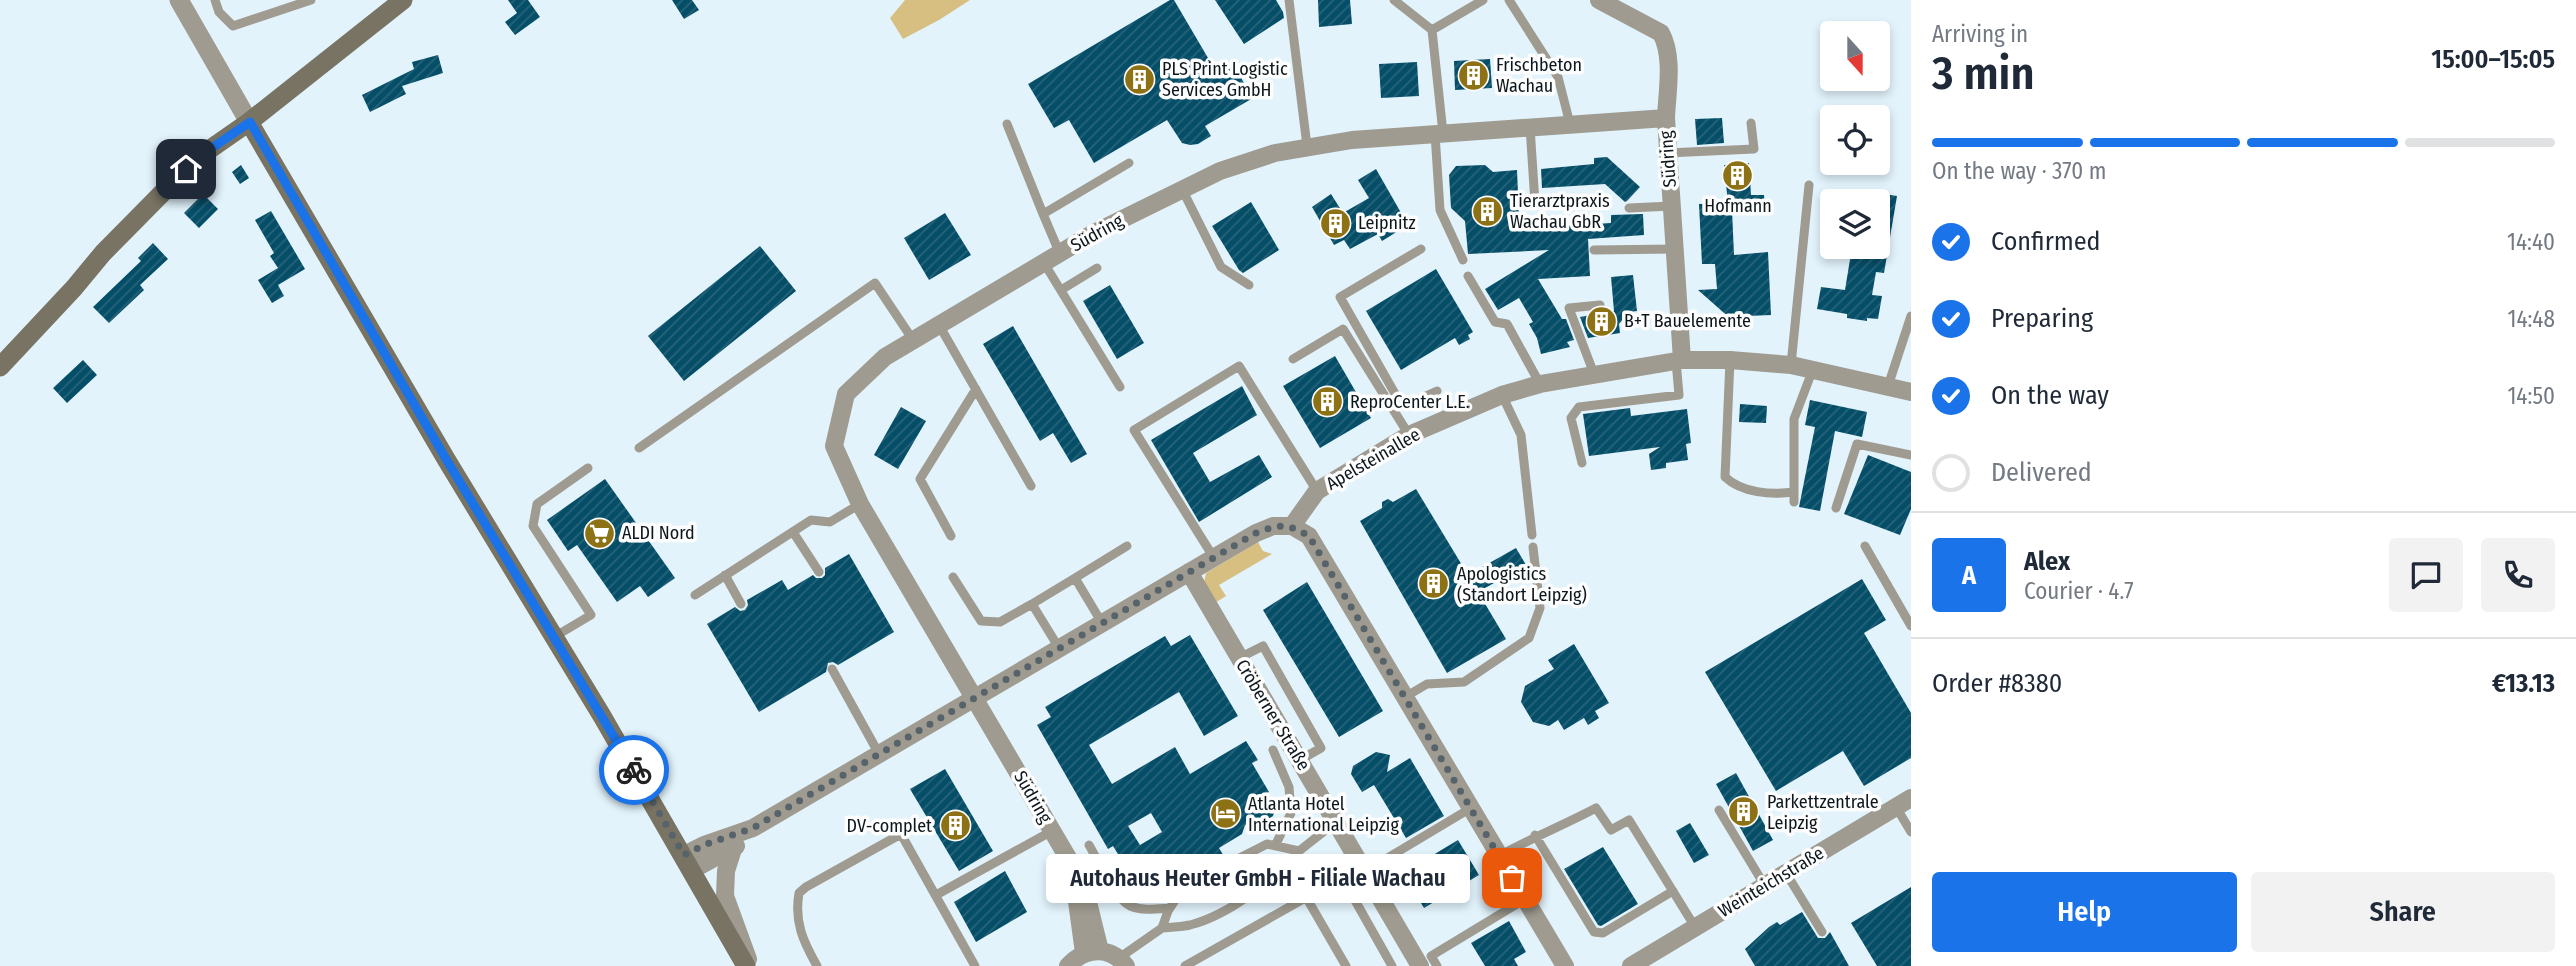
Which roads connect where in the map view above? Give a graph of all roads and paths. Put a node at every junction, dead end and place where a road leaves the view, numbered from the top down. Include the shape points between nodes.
1 (179, 0) edge
2 (215, 0) edge
3 (311, 0) edge
4 (403, 0) edge
5 (1289, 0) edge
6 (1394, 0) edge
7 (1483, 0) edge
8 (1509, 0) edge
9 (1599, 0) edge
10 (1432, 30) junction
11 (1666, 118) junction
12 (250, 122) junction
13 (1751, 123) dead end
14 (1007, 124) dead end
15 (1570, 124) junction
16 (1530, 127) junction
17 (1439, 134) junction
18 (1307, 146) junction
19 (1667, 153) junction
20 (1129, 163) dead end
21 (1810, 185) dead end
22 (1182, 189) junction
23 (1535, 203) dead end
24 (1672, 206) junction
25 (1629, 208) dead end
26 (1043, 214) junction
27 (1675, 249) junction
28 (1421, 250) dead end
29 (1594, 250) dead end
30 (1060, 254) junction
31 (1463, 260) dead end
32 (1044, 263) junction
33 (1097, 268) dead end
34 (1468, 276) dead end
35 (1249, 285) dead end
36 (1061, 290) junction
37 (1600, 305) dead end
38 (1911, 316) edge
39 (939, 325) junction
40 (913, 340) junction
41 (1907, 342) edge
42 (1293, 359) dead end
43 (1730, 360) junction
44 (1679, 361) junction
45 (1791, 365) junction
46 (0, 367) edge
47 (1813, 369) junction
48 (1594, 373) junction
49 (1540, 384) junction
50 (1888, 386) junction
51 (1120, 387) dead end
52 (976, 389) junction
53 (1437, 391) dead end
54 (1911, 392) edge
55 (1502, 396) junction
56 (1409, 435) junction
57 (639, 447) dead end
58 (1911, 456) edge
59 (1581, 463) dead end
60 (588, 468) dead end
61 (1031, 486) dead end
62 (1317, 491) junction
63 (860, 504) junction
64 (1836, 508) dead end
65 (1292, 526) junction
66 (793, 531) junction
67 (1532, 535) dead end
68 (951, 536) dead end
69 (1127, 546) dead end
70 (1865, 546) dead end
71 (1533, 547) dead end
72 (1214, 558) junction
73 (819, 572) dead end
74 (1189, 572) junction
75 (725, 575) junction
76 (953, 577) dead end
77 (1075, 578) junction
78 (695, 595) dead end
79 (741, 604) dead end
80 (1032, 604) junction
81 (1102, 623) junction
82 (1911, 626) edge
83 (554, 638) junction
84 (1059, 648) junction
85 (1239, 659) junction
86 (832, 669) dead end
87 (1405, 697) junction
88 (975, 698) junction
89 (1273, 750) dead end
90 (880, 754) junction
91 (1300, 760) junction
92 (1903, 803) edge
93 (1471, 808) junction
94 (1719, 810) dead end
95 (1336, 822) junction
96 (753, 828) junction
97 (1052, 831) junction
98 (1911, 832) edge
99 (1535, 835) junction
100 (1090, 845) dead end
101 (1275, 846) junction
102 (733, 849) junction
103 (1299, 851) junction
104 (1499, 856) junction
105 (688, 863) junction
106 (1364, 872) junction
107 (1786, 873) junction
108 (1765, 886) junction
109 (1673, 891) junction
110 (936, 895) junction
111 (1306, 897) junction
112 (1525, 899) junction
113 (1170, 908) junction
114 (1695, 927) junction
115 (1162, 928) junction
116 (1822, 932) dead end
117 (1092, 952) junction
118 (1123, 962) edge
119 (748, 966) edge
120 (817, 966) edge
121 (975, 966) edge
122 (1069, 966) edge
123 (1185, 966) edge
124 (1346, 966) edge
125 (1392, 966) edge
126 (1420, 966) edge
127 (1437, 966) edge
128 (1565, 966) edge
129 (1630, 966) edge

1 - 12 street
2 - 3 lane via 219,12 233,26
4 - 12 main road
5 - 18 lane
6 - 10 lane
7 - 10 lane
8 - 15 lane via 1558,77
9 - 11 street via 1661,33 1667,56
10 - 17 lane
11 - 15 street, Südring
11 - 19 street, Südring
12 - 46 main road via 203,154 163,190
12 - 83 main road
13 - 19 lane via 1754,149
14 - 26 lane
15 - 16 street, Südring
16 - 17 street, Südring
16 - 23 lane
17 - 18 street, Südring
17 - 31 lane via 1440,210
18 - 22 street, Südring via 1247,161
19 - 24 street, Südring
20 - 26 lane
21 - 45 lane
22 - 30 street, Südring
22 - 35 lane via 1221,267
24 - 25 lane
24 - 27 street, Südring
26 - 30 lane
27 - 29 lane
27 - 44 street, Südring
28 - 53 lane via 1340,298 1398,399 1417,400
30 - 32 street, Südring
32 - 36 lane
32 - 39 street, Südring
33 - 36 lane
34 - 49 lane via 1495,322 1507,324
36 - 51 lane
37 - 48 lane via 1569,308
38 - 41 lane
39 - 40 street, Südring
39 - 52 lane
40 - 57 lane via 875,283
40 - 63 street, Südring via 886,357 846,394 834,446
41 - 50 lane
42 - 56 lane via 1343,329
43 - 44 street, Apelsteinallee
43 - 45 street, Apelsteinallee
43 - 47 lane via 1725,477 1734,485 1794,497 1794,419
44 - 48 street, Apelsteinallee
44 - 59 lane via 1679,395 1579,407 1571,418
45 - 47 street, Apelsteinallee
47 - 50 street, Apelsteinallee
48 - 49 street, Apelsteinallee
49 - 55 street, Apelsteinallee
50 - 54 street, Apelsteinallee
52 - 61 lane
52 - 68 lane via 919,479
55 - 56 street, Apelsteinallee
55 - 67 lane via 1521,435
56 - 62 street, Apelsteinallee
58 - 64 lane via 1857,444
60 - 83 lane via 537,504 533,526 590,615
62 - 65 street, Apelsteinallee
62 - 72 lane via 1239,366 1134,430
63 - 66 lane via 830,522 810,520
63 - 88 street, Südring
65 - 72 street via 1273,526
65 - 87 street via 1309,536
66 - 73 lane
66 - 75 lane
69 - 77 lane
70 - 82 lane
71 - 87 lane via 1540,608 1529,638 1464,682 1426,684
72 - 74 street
74 - 81 street
74 - 85 street, Cröberner Straße
75 - 78 lane
75 - 79 lane
76 - 80 lane via 981,621 1000,622
77 - 80 lane
77 - 81 lane
80 - 84 lane
81 - 84 street
83 - 105 main road
84 - 88 street
85 - 91 street, Cröberner Straße
85 - 91 lane via 1263,646 1321,748
86 - 90 lane
87 - 93 street
88 - 90 street
88 - 97 street, Südring
89 - 101 lane via 1289,787 1291,813
90 - 96 street
91 - 95 street, Cröberner Straße
92 - 98 lane
92 - 107 street, Weinteichstraße
93 - 104 street
93 - 106 lane
94 - 108 lane
95 - 103 lane
95 - 106 street, Cröberner Straße
96 - 102 street
96 - 105 street via 704,845
97 - 110 lane
97 - 117 street, Südring via 1071,863
99 - 104 lane
99 - 109 lane via 1596,808 1611,830 1629,820
99 - 109 lane via 1598,934
100 - 113 lane via 1128,905 1146,910
101 - 103 lane
101 - 113 lane via 1267,844 1220,868 1179,894
102 - 105 street
102 - 119 street via 723,884
103 - 115 lane via 1264,886 1239,901 1191,925
104 - 112 street
105 - 119 main road
106 - 126 street, Cröberner Straße
107 - 108 street, Weinteichstraße
107 - 116 lane
108 - 114 street, Weinteichstraße
109 - 114 lane
110 - 120 lane via 901,834 806,887 799,893 798,922
110 - 121 lane
111 - 123 lane
111 - 124 lane
111 - 125 lane via 1328,885 1352,894
112 - 127 lane via 1431,956
112 - 128 street
113 - 115 lane
114 - 129 street, Weinteichstraße
115 - 118 lane
117 - 118 street
117 - 122 street

